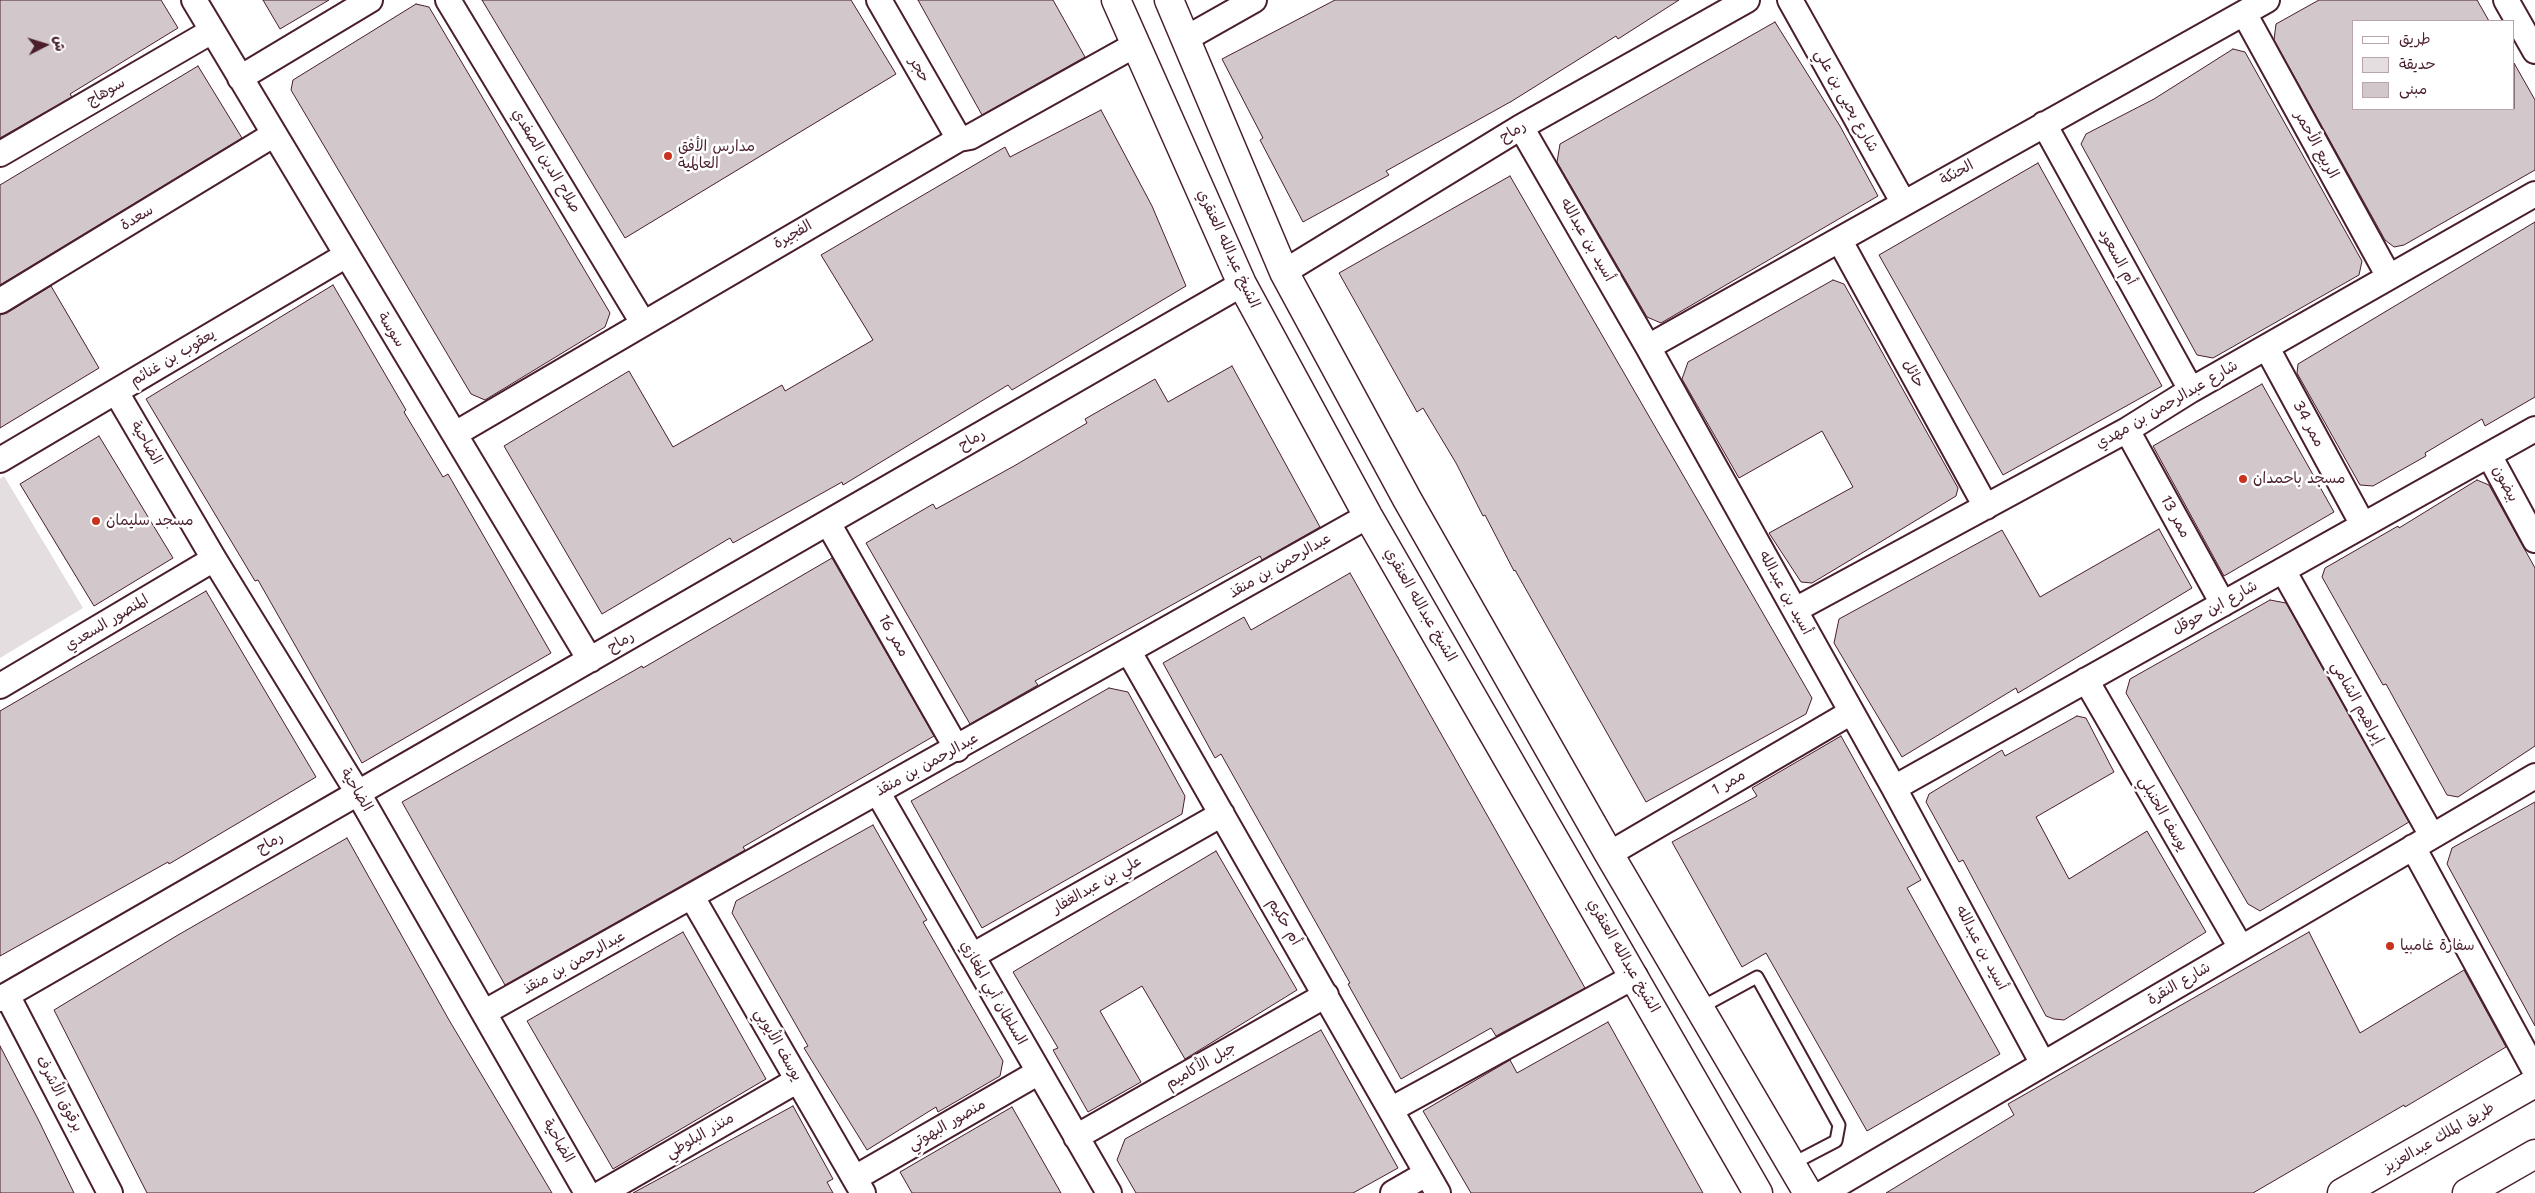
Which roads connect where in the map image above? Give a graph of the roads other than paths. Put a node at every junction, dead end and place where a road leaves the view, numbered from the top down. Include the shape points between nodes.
1 (194, 0) edge
2 (370, 0) edge
3 (448, 0) edge
4 (879, 0) edge
5 (1116, 0) edge
6 (1169, 0) edge
7 (1254, 0) edge
8 (1747, 0) edge
9 (1790, 0) edge
10 (2267, 0) edge
11 (2506, 0) edge
12 (2244, 13) junction
13 (212, 31) junction
14 (1185, 39) junction
15 (1136, 45) junction
16 (2535, 51) edge
17 (240, 78) junction
18 (2044, 124) junction
19 (1521, 127) junction
20 (273, 135) junction
21 (959, 139) junction
22 (0, 154) edge
23 (2535, 194) edge
24 (1903, 202) junction
25 (1840, 241) junction
26 (345, 256) junction
27 (1284, 272) junction
28 (2389, 277) junction
29 (1242, 284) junction
30 (0, 301) edge
31 (643, 322) junction
32 (1648, 347) junction
33 (2267, 348) junction
34 (2191, 390) junction
35 (116, 392) junction
36 (2535, 429) edge
37 (2127, 430) junction
38 (455, 434) junction
39 (2489, 455) junction
40 (0, 460) edge
41 (1986, 507) junction
42 (1368, 516) junction
43 (828, 522) junction
44 (2363, 526) junction
45 (2535, 540) edge
46 (214, 559) junction
47 (2283, 570) junction
48 (2223, 604) junction
49 (1795, 610) junction
50 (1129, 652) junction
51 (590, 660) junction
52 (2086, 680) junction
53 (0, 686) edge
54 (1850, 713) junction
55 (957, 749) junction
56 (2535, 776) edge
57 (1894, 788) junction
58 (358, 793) junction
59 (878, 793) junction
60 (1222, 814) junction
61 (2423, 841) junction
62 (1609, 854) junction
63 (692, 897) junction
64 (2241, 948) junction
65 (972, 956) junction
66 (1635, 976) junction
67 (1326, 994) junction
68 (3, 997) edge
69 (1698, 1009) junction
70 (485, 1012) junction
71 (2043, 1064) junction
72 (2535, 1071) edge
73 (1039, 1072) junction
74 (798, 1080) junction
75 (2535, 1083) edge
76 (1392, 1109) junction
77 (1076, 1137) junction
78 (2535, 1154) edge
79 (1790, 1164) junction
80 (1432, 1184) edge
81 (859, 1186) edge
82 (110, 1193) edge
83 (587, 1193) edge
84 (602, 1193) edge
85 (1109, 1193) edge
86 (1393, 1193) edge
87 (1758, 1193) edge
88 (1808, 1193) edge
89 (1823, 1193) edge
90 (2342, 1193) edge
91 (2467, 1193) edge

1 - 13 street, سوسة
2 - 17 street
3 - 31 street, صلاح الدين الصفدي
4 - 21 street, حجر
5 - 15 street, الشيخ عبدالله العنقري
6 - 14 street
7 - 14 street
8 - 19 street, رماح
9 - 24 street, شارع يحيى بن علي
10 - 12 street, الحنكة
11 - 16 street
12 - 18 street, الحنكة
12 - 28 street, الربيع الأحمر
13 - 17 street, سوسة
13 - 22 street, سوهاج
14 - 27 street
15 - 21 street, الفجيرة via 970,137
15 - 29 street, الشيخ عبدالله العنقري
17 - 20 street, سوسة
18 - 24 street, الحنكة
18 - 34 street, أم السعود
19 - 27 street, رماح
19 - 32 street, أسيد بن عبدالله
20 - 26 street, سوسة
20 - 30 street, سعدة
21 - 31 street, الفجيرة
23 - 28 street, شارع عبدالرحمن بن مهدي
24 - 25 street, الحنكة
25 - 32 street, الحنكة
25 - 41 street, حائل
26 - 35 street, يعقوب بن غنائم
26 - 38 street, سوسة
27 - 62 street via 1412,508
28 - 33 street, شارع عبدالرحمن بن مهدي
29 - 42 street, الشيخ عبدالله العنقري
29 - 43 street, رماح
31 - 38 street, الفجيرة
32 - 49 street, أسيد بن عبدالله
33 - 34 street, شارع عبدالرحمن بن مهدي
33 - 44 street, ممر 34
34 - 37 street, شارع عبدالرحمن بن مهدي
35 - 40 street, يعقوب بن غنائم
35 - 46 street, الضاحية
36 - 39 street, شارع ابن حوقل
37 - 41 street, شارع عبدالرحمن بن مهدي
37 - 48 street, ممر 13
38 - 51 street, سوسة
39 - 44 street, شارع ابن حوقل
39 - 45 street, بيضون
41 - 49 street, شارع عبدالرحمن بن مهدي
42 - 50 street, عبدالرحمن بن منقذ
42 - 66 street, الشيخ عبدالله العنقري
43 - 51 street, رماح
43 - 55 street, ممر 16
44 - 47 street, شارع ابن حوقل
46 - 53 street, المنصور السعدي
46 - 58 street, الضاحية
47 - 48 street, شارع ابن حوقل
47 - 61 street, إبراهيم الشامي
48 - 52 street, شارع ابن حوقل
49 - 54 street, أسيد بن عبدالله
50 - 55 street, عبدالرحمن بن منقذ
50 - 60 street, أم حكيم
51 - 58 street, رماح
52 - 57 street, شارع ابن حوقل
52 - 64 street, يوسف الحنبلي
54 - 57 street, أسيد بن عبدالله
54 - 62 street, ممر 1
55 - 59 street, عبدالرحمن بن منقذ
56 - 61 street, شارع النقرة
57 - 71 street, أسيد بن عبدالله
58 - 68 street, رماح
58 - 70 street, الضاحية
59 - 63 street, عبدالرحمن بن منقذ
59 - 65 street, السلطان أبي المغازي
60 - 65 street, علي بن عبدالغفار
60 - 67 street, أم حكيم
61 - 64 street, شارع النقرة
61 - 72 street, إبراهيم الشامي
62 - 69 street
63 - 70 street, عبدالرحمن بن منقذ
63 - 74 street, يوسف الأيوبي
64 - 71 street, شارع النقرة
65 - 73 street, السلطان أبي المغازي
66 - 76 street
66 - 87 street, الشيخ عبدالله العنقري
67 - 76 street, أم حكيم
67 - 77 street, جبل الأكاميم
68 - 82 street, برقوق الأشرف
69 - 79 street
69 - 79 lane via 1757,977 1839,1125 1836,1141
70 - 83 street, الضاحية
71 - 89 street, شارع النقرة
73 - 77 street, السلطان أبي المغازي
73 - 81 street, منصور البهوتي
74 - 81 street, يوسف الأيوبي
74 - 84 street, منذر البلوطي
75 - 90 street, طريق الملك عبدالعزيز
76 - 80 street, أم حكيم
77 - 85 street, السلطان أبي المغازي
78 - 91 street
79 - 88 street
80 - 86 street

